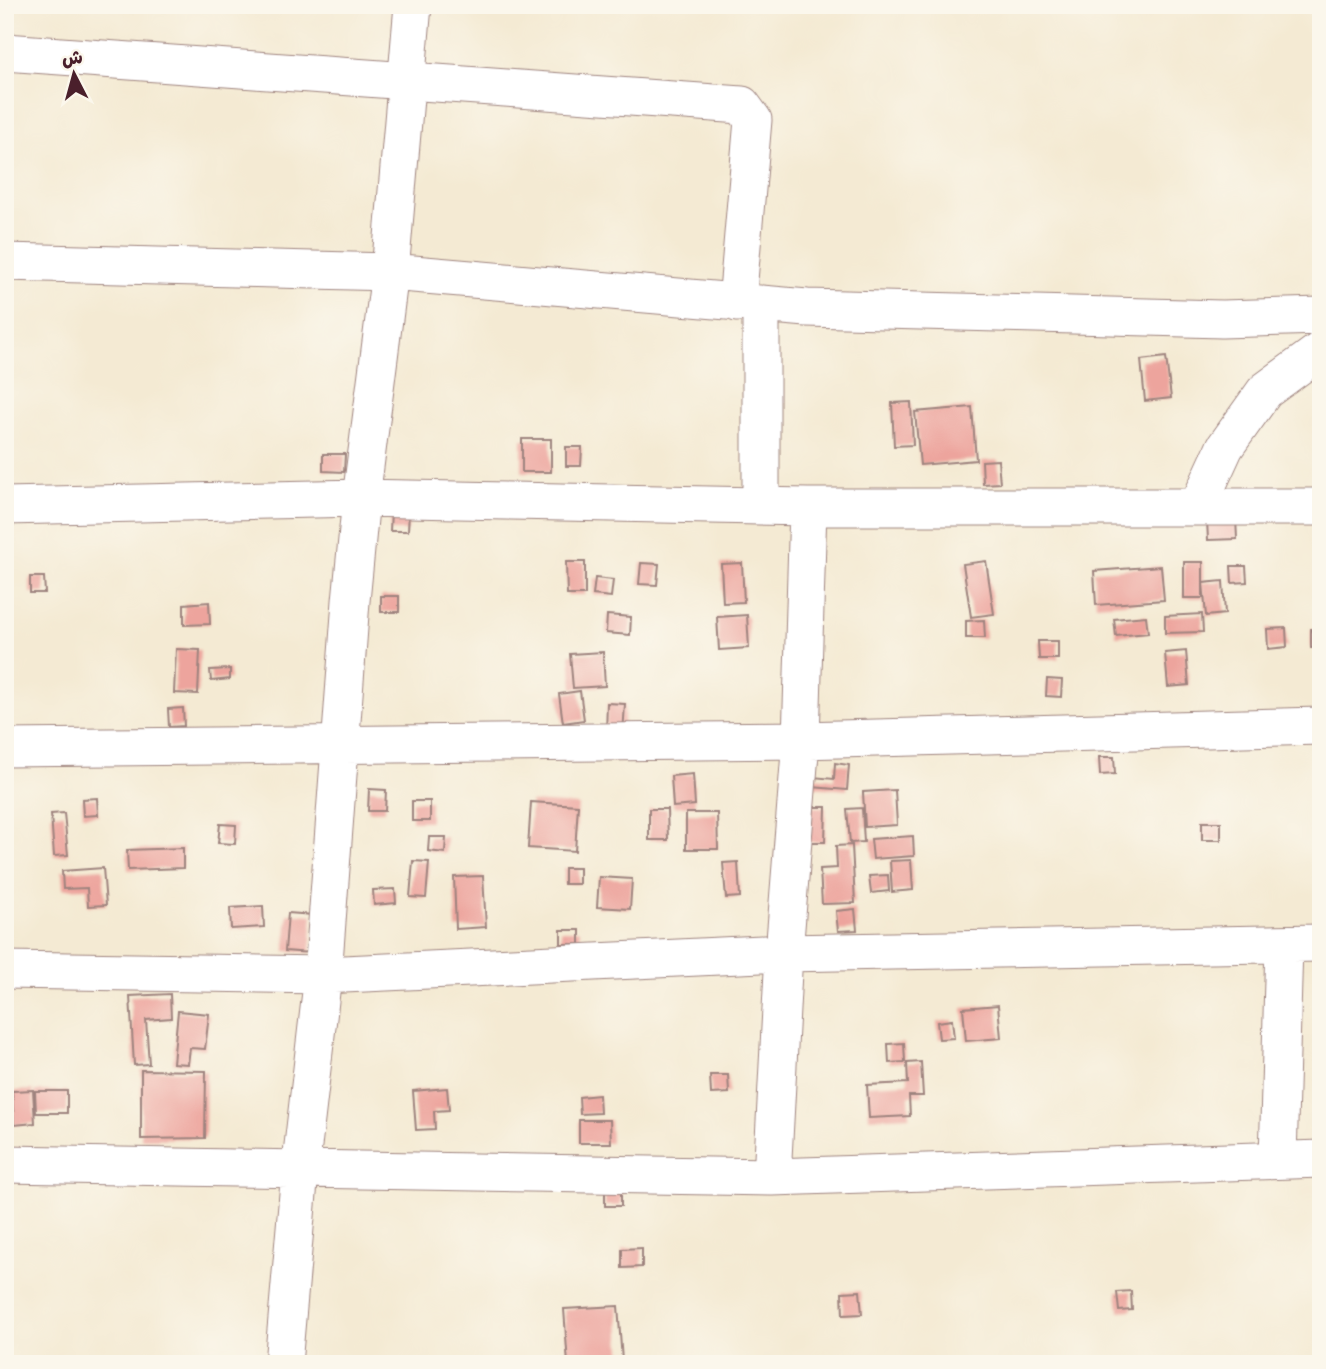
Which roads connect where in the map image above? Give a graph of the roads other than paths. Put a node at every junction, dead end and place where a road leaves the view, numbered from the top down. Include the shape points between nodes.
1 (413, 5) edge
2 (5, 52) edge
3 (406, 78) junction
4 (5, 262) edge
5 (390, 272) junction
6 (749, 304) junction
7 (1321, 316) edge
8 (1321, 351) edge
9 (361, 498) junction
10 (5, 506) edge
11 (761, 506) junction
12 (1198, 506) junction
13 (1321, 506) edge
14 (808, 507) junction
15 (1321, 726) edge
16 (801, 740) junction
17 (342, 745) junction
18 (5, 748) edge
19 (1321, 943) edge
20 (1284, 944) junction
21 (784, 953) junction
22 (5, 970) edge
23 (323, 975) junction
24 (1321, 1159) edge
25 (1278, 1160) junction
26 (5, 1164) edge
27 (300, 1171) junction
28 (772, 1177) junction
29 (283, 1364) edge

1 - 3 street
2 - 3 street
3 - 5 street
3 - 6 street via 743,105 753,120
4 - 5 street
5 - 6 street
5 - 9 street
6 - 7 street via 1222,319
6 - 11 street
8 - 12 street via 1265,391 1225,447
9 - 10 street
9 - 11 street
9 - 17 street
11 - 14 street
12 - 13 street
12 - 14 street
14 - 16 street
15 - 16 street
16 - 17 street
16 - 21 street
17 - 18 street
17 - 23 street
19 - 20 street
20 - 21 street
20 - 25 street
21 - 23 street
21 - 28 street
22 - 23 street
23 - 27 street
24 - 25 street
25 - 28 street
26 - 27 street
27 - 28 street
27 - 29 street

